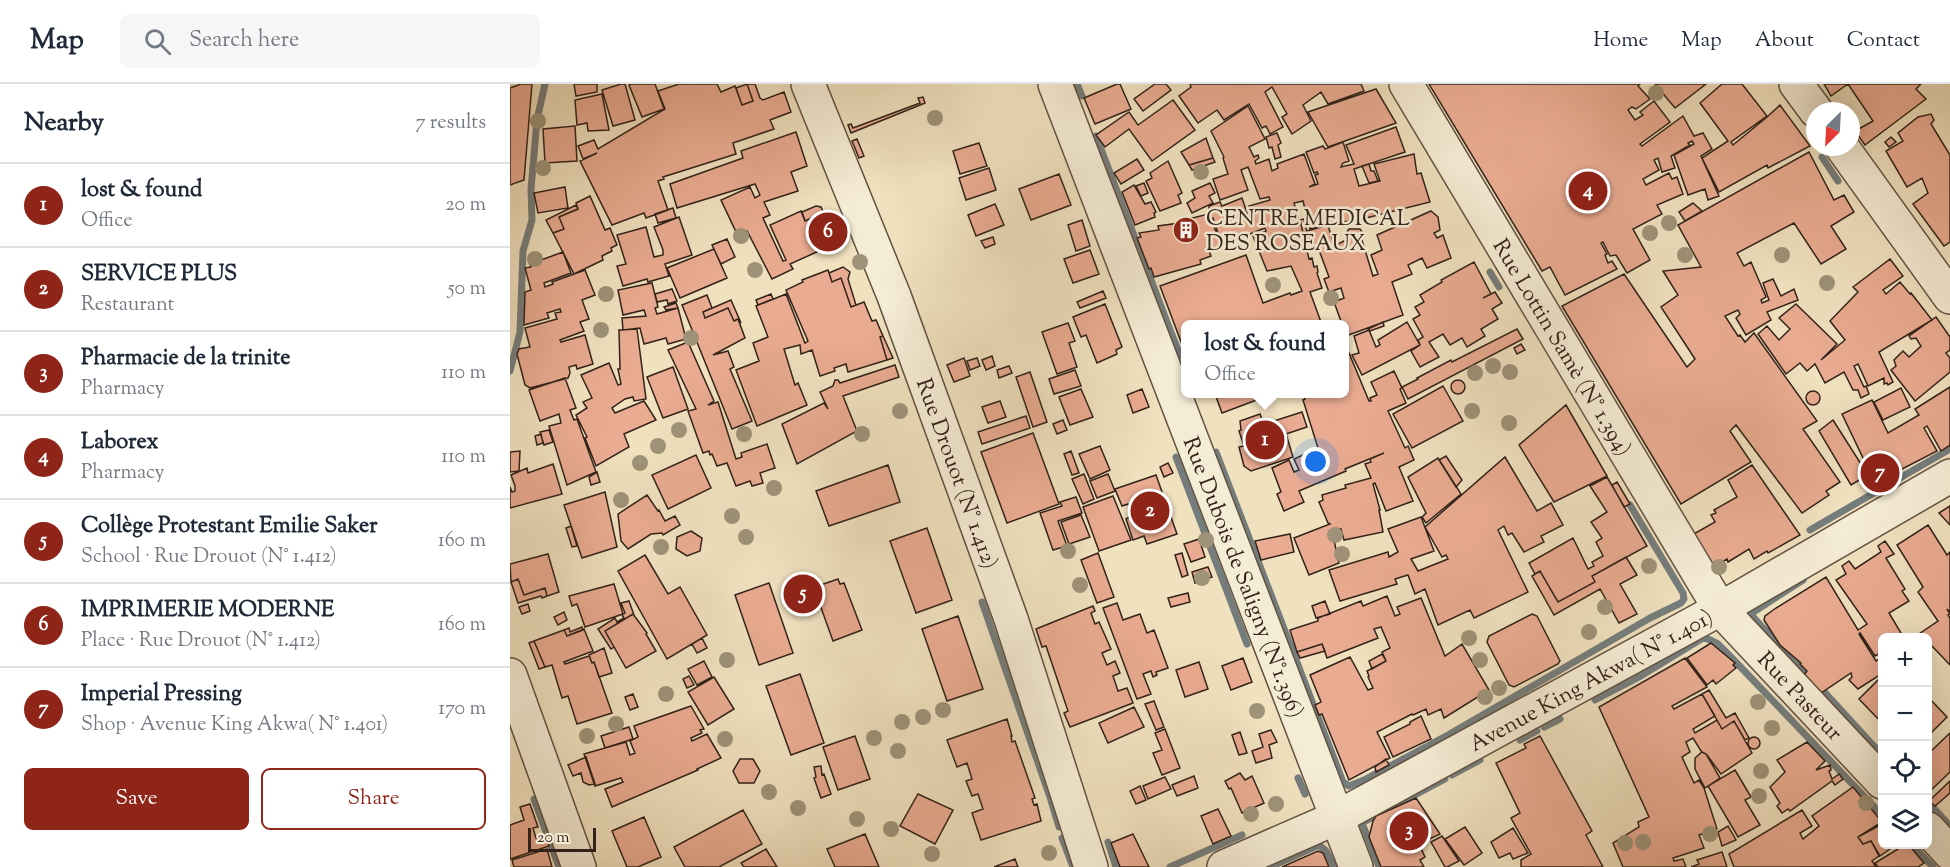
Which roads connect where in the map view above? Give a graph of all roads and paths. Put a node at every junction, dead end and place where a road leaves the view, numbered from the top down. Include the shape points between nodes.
1 (808, 84) edge
2 (1055, 84) edge
3 (1406, 84) edge
4 (1796, 84) edge
5 (1809, 102) edge
6 (1848, 156) edge
7 (1950, 297) edge
8 (1950, 476) edge
9 (1720, 609) junction
10 (510, 675) edge
11 (1878, 778) edge
12 (1336, 818) junction
13 (1932, 834) edge
14 (1950, 854) edge
15 (579, 867) edge
16 (1092, 867) edge
17 (1224, 867) edge
18 (1356, 867) edge

1 - 16 street, Rue Drouot (N° 1.412) via 894,296 1011,619
2 - 12 street, Rue Dubois de Saligny (N°1.396)
3 - 9 street, Rue Lottin Samè (N° 1.394)
4 - 5 street
6 - 7 street
8 - 9 street, Avenue King Akwa( N° 1.401)
9 - 11 street, Rue Pasteur
9 - 12 street, Avenue King Akwa( N° 1.401)
10 - 15 street
12 - 17 street, Avenue King Akwa( N° 1.401)
12 - 18 street, Rue Dubois de Saligny (N°1.396)
13 - 14 street

